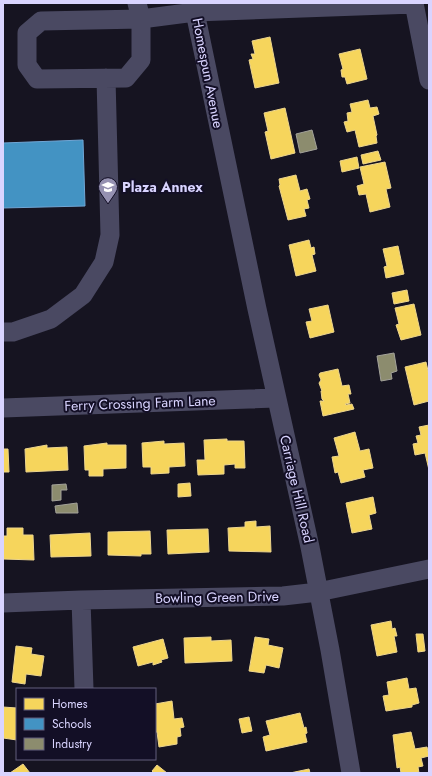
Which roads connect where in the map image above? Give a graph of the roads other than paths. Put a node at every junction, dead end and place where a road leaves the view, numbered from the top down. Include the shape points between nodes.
1 (414, 3) edge
2 (139, 11) edge
3 (195, 12) junction
4 (106, 78) junction
5 (429, 80) edge
6 (236, 207) joint
7 (3, 332) edge
8 (276, 398) junction
9 (3, 408) edge
10 (429, 569) edge
11 (318, 592) junction
12 (81, 600) junction
13 (3, 603) edge
14 (84, 688) edge
15 (351, 773) edge

1 - 3 street, Homespun Avenue
1 - 5 street
2 - 3 street
2 - 4 street via 141,60 126,78
2 - 4 street via 41,21 27,33 27,65 37,79
3 - 6 street, Homespun Avenue
4 - 7 street via 110,235 104,262 83,295 51,319 13,332
6 - 8 street, Carriage Hill Road
8 - 9 street, Ferry Crossing Farm Lane
8 - 11 street, Carriage Hill Road
10 - 11 street, Bowling Green Drive
11 - 12 street, Bowling Green Drive via 283,596
11 - 15 street, Carriage Hill Road
12 - 13 street, Bowling Green Drive
12 - 14 street

